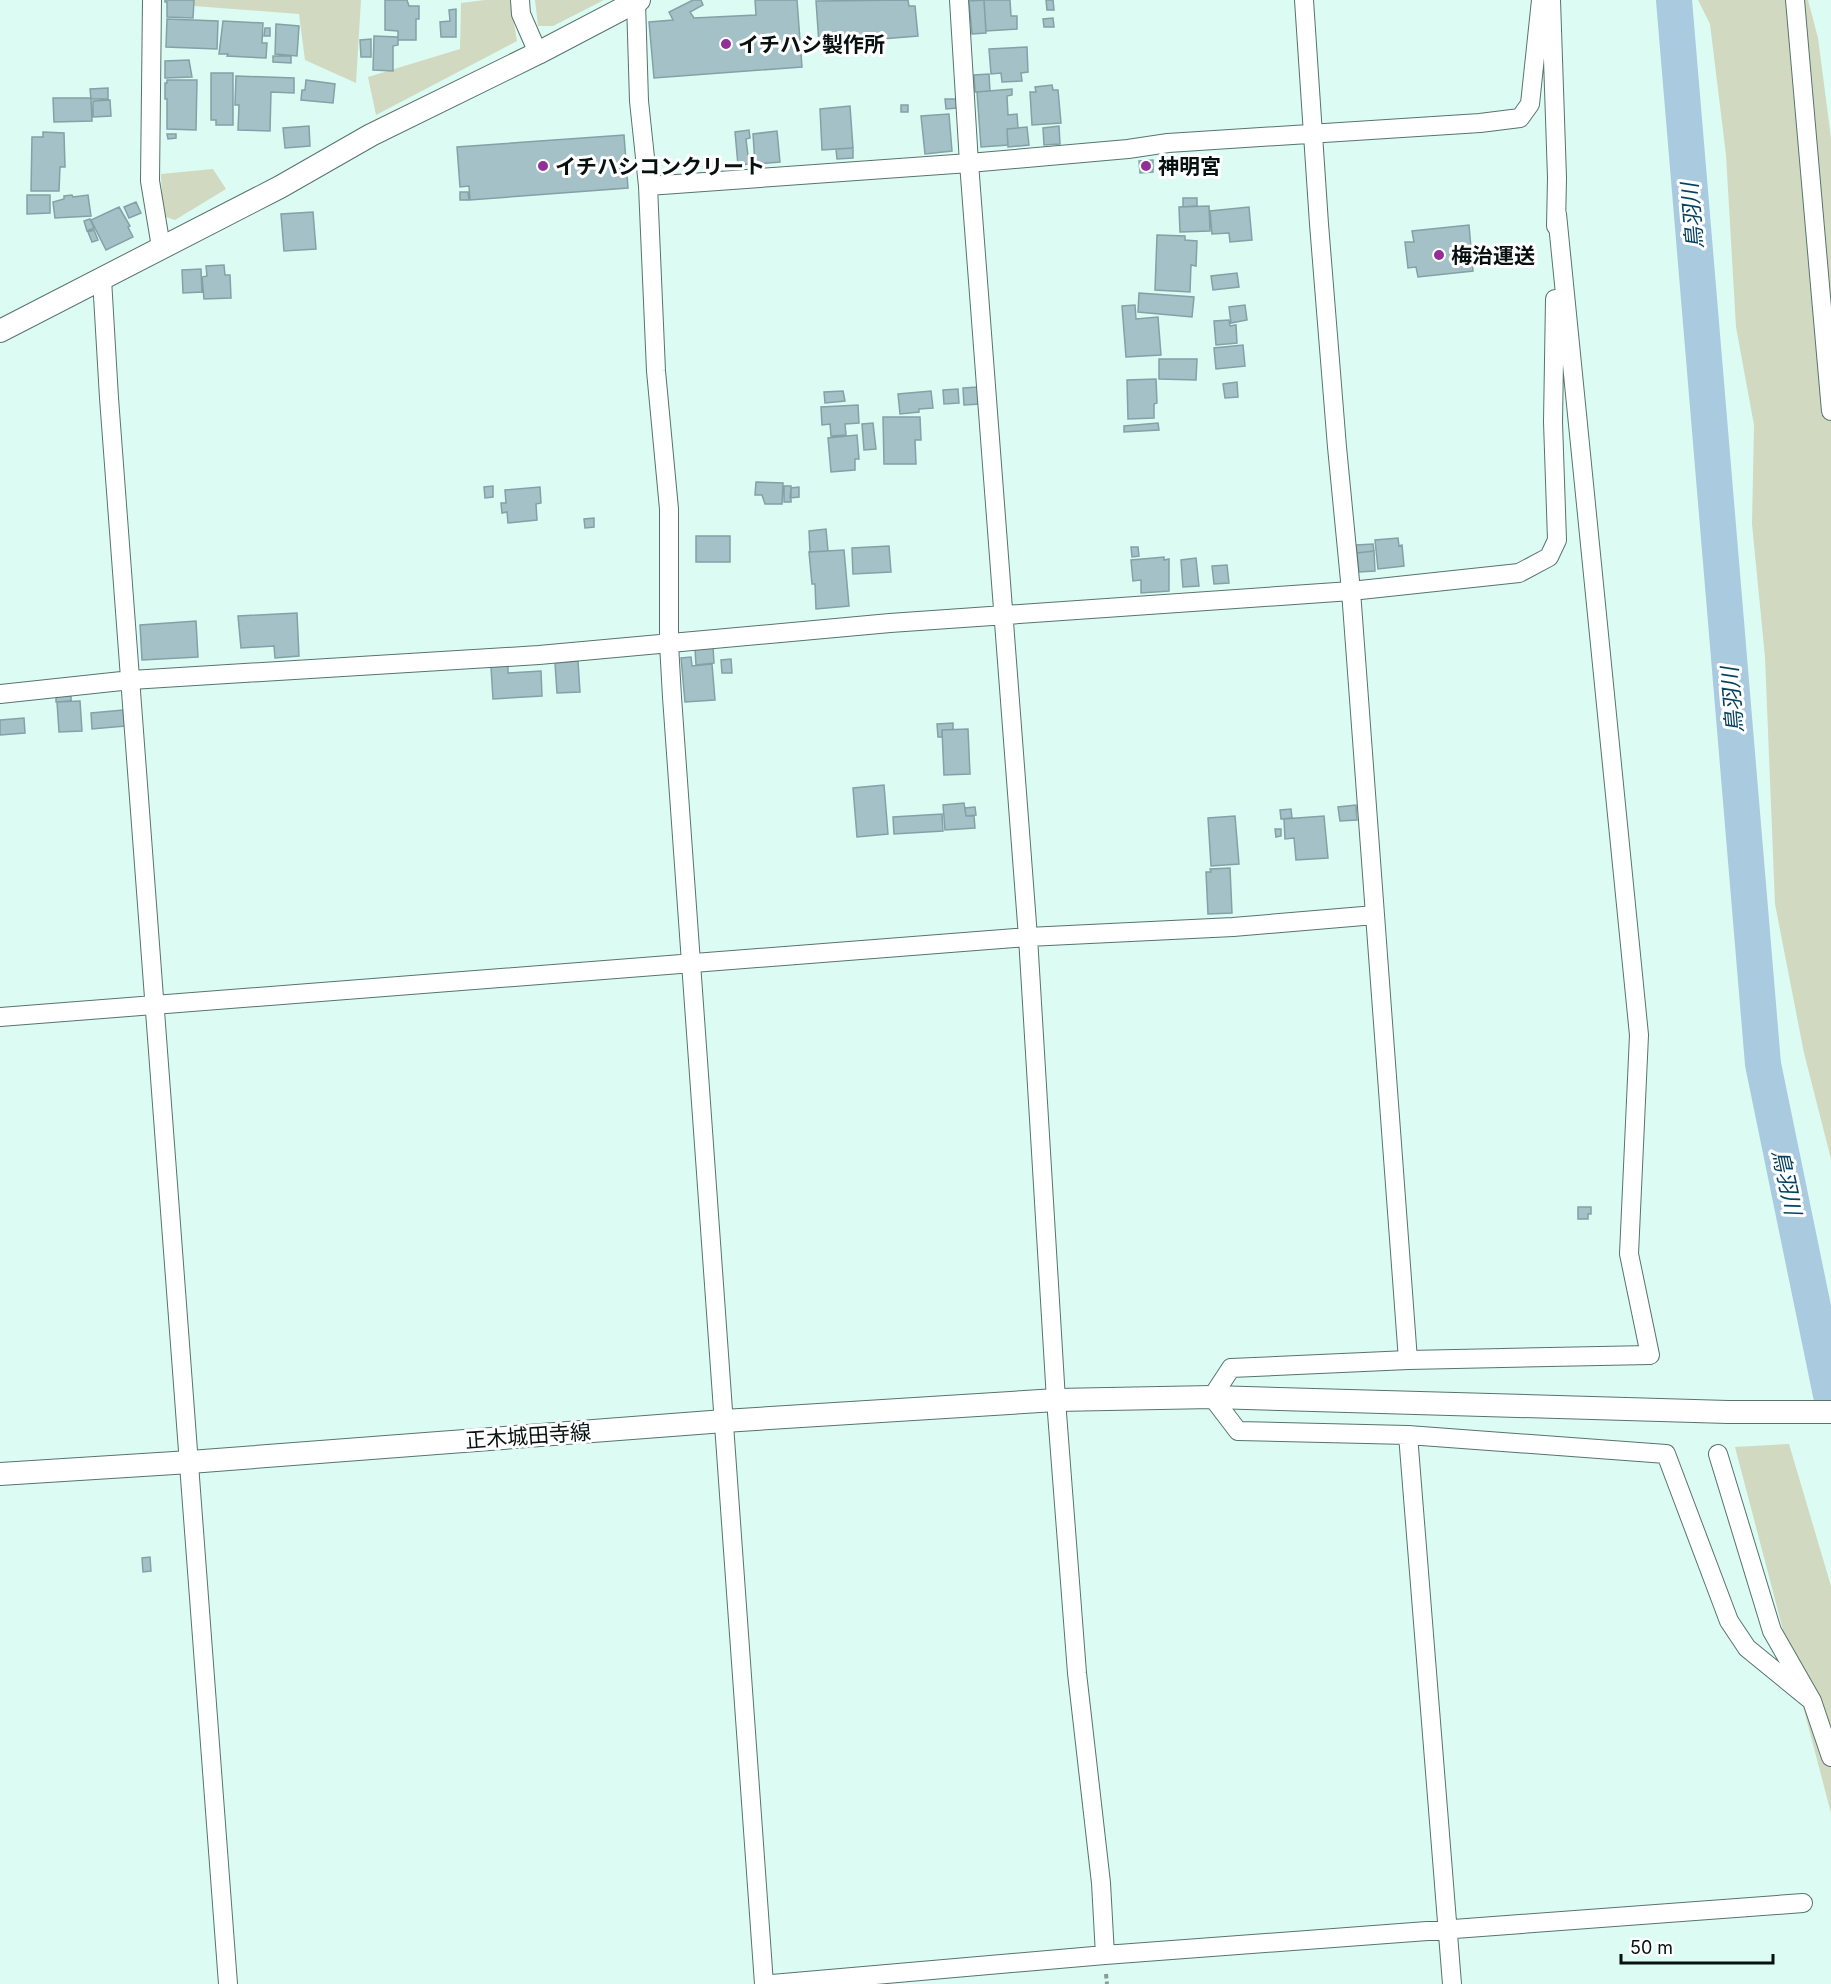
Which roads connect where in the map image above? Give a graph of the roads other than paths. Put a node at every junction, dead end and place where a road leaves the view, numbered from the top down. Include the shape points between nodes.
1 (152, 0) edge
2 (520, 0) edge
3 (959, 0) edge
4 (1304, 0) edge
5 (1541, 0) edge
6 (1551, 0) edge
7 (1795, 0) edge
8 (638, 1) edge
9 (538, 53) junction
10 (1312, 133) junction
11 (969, 163) junction
12 (648, 186) junction
13 (1557, 214) junction
14 (161, 247) junction
15 (102, 279) junction
16 (0, 331) edge
17 (1831, 411) edge
18 (1351, 591) junction
19 (1004, 615) junction
20 (669, 644) junction
21 (131, 680) junction
22 (0, 694) edge
23 (1376, 915) junction
24 (1028, 937) junction
25 (690, 964) junction
26 (156, 1006) junction
27 (0, 1017) edge
28 (1408, 1360) junction
29 (1212, 1397) junction
30 (1056, 1400) junction
31 (1831, 1412) edge
32 (724, 1421) junction
33 (1408, 1435) junction
34 (1718, 1454) dead end
35 (190, 1462) junction
36 (0, 1474) edge
37 (1812, 1701) junction
38 (1831, 1757) edge
39 (1803, 1903) dead end
40 (1448, 1931) junction
41 (1105, 1955) junction
42 (228, 1984) edge
43 (764, 1984) edge
44 (772, 1984) edge
45 (1452, 1984) edge

1 - 14 street via 150,182
2 - 9 street
3 - 11 street
4 - 10 street
5 - 10 street via 1530,104 1520,118
6 - 13 street
7 - 17 street
8 - 9 street
8 - 12 street via 639,101
9 - 14 street via 371,135 280,187
10 - 11 street
10 - 18 street
11 - 12 street
11 - 19 street
12 - 20 street via 656,371 669,509
13 - 18 street via 1553,422 1557,540 1549,557 1519,573
13 - 28 street via 1639,1035 1629,1254 1650,1355
14 - 15 street
15 - 16 street
15 - 21 street
18 - 19 street
18 - 23 street
19 - 20 street
19 - 24 street
20 - 21 street
20 - 25 street
21 - 22 street
21 - 26 street
23 - 24 street
23 - 28 street
24 - 25 street
24 - 30 street
25 - 26 street
25 - 32 street
26 - 27 street
26 - 35 street
28 - 29 street via 1231,1368
29 - 30 street, 正木城田寺線
29 - 31 street, 正木城田寺線
29 - 33 street via 1238,1431
30 - 32 street, 正木城田寺線
30 - 41 street via 1077,1673 1101,1883
32 - 35 street, 正木城田寺線
32 - 43 street
33 - 37 street via 1666,1454 1729,1621 1746,1648
33 - 40 street
34 - 37 street via 1772,1631
35 - 36 street, 正木城田寺線
35 - 42 street
37 - 38 street
39 - 40 street
40 - 41 street
40 - 45 street
41 - 44 street

